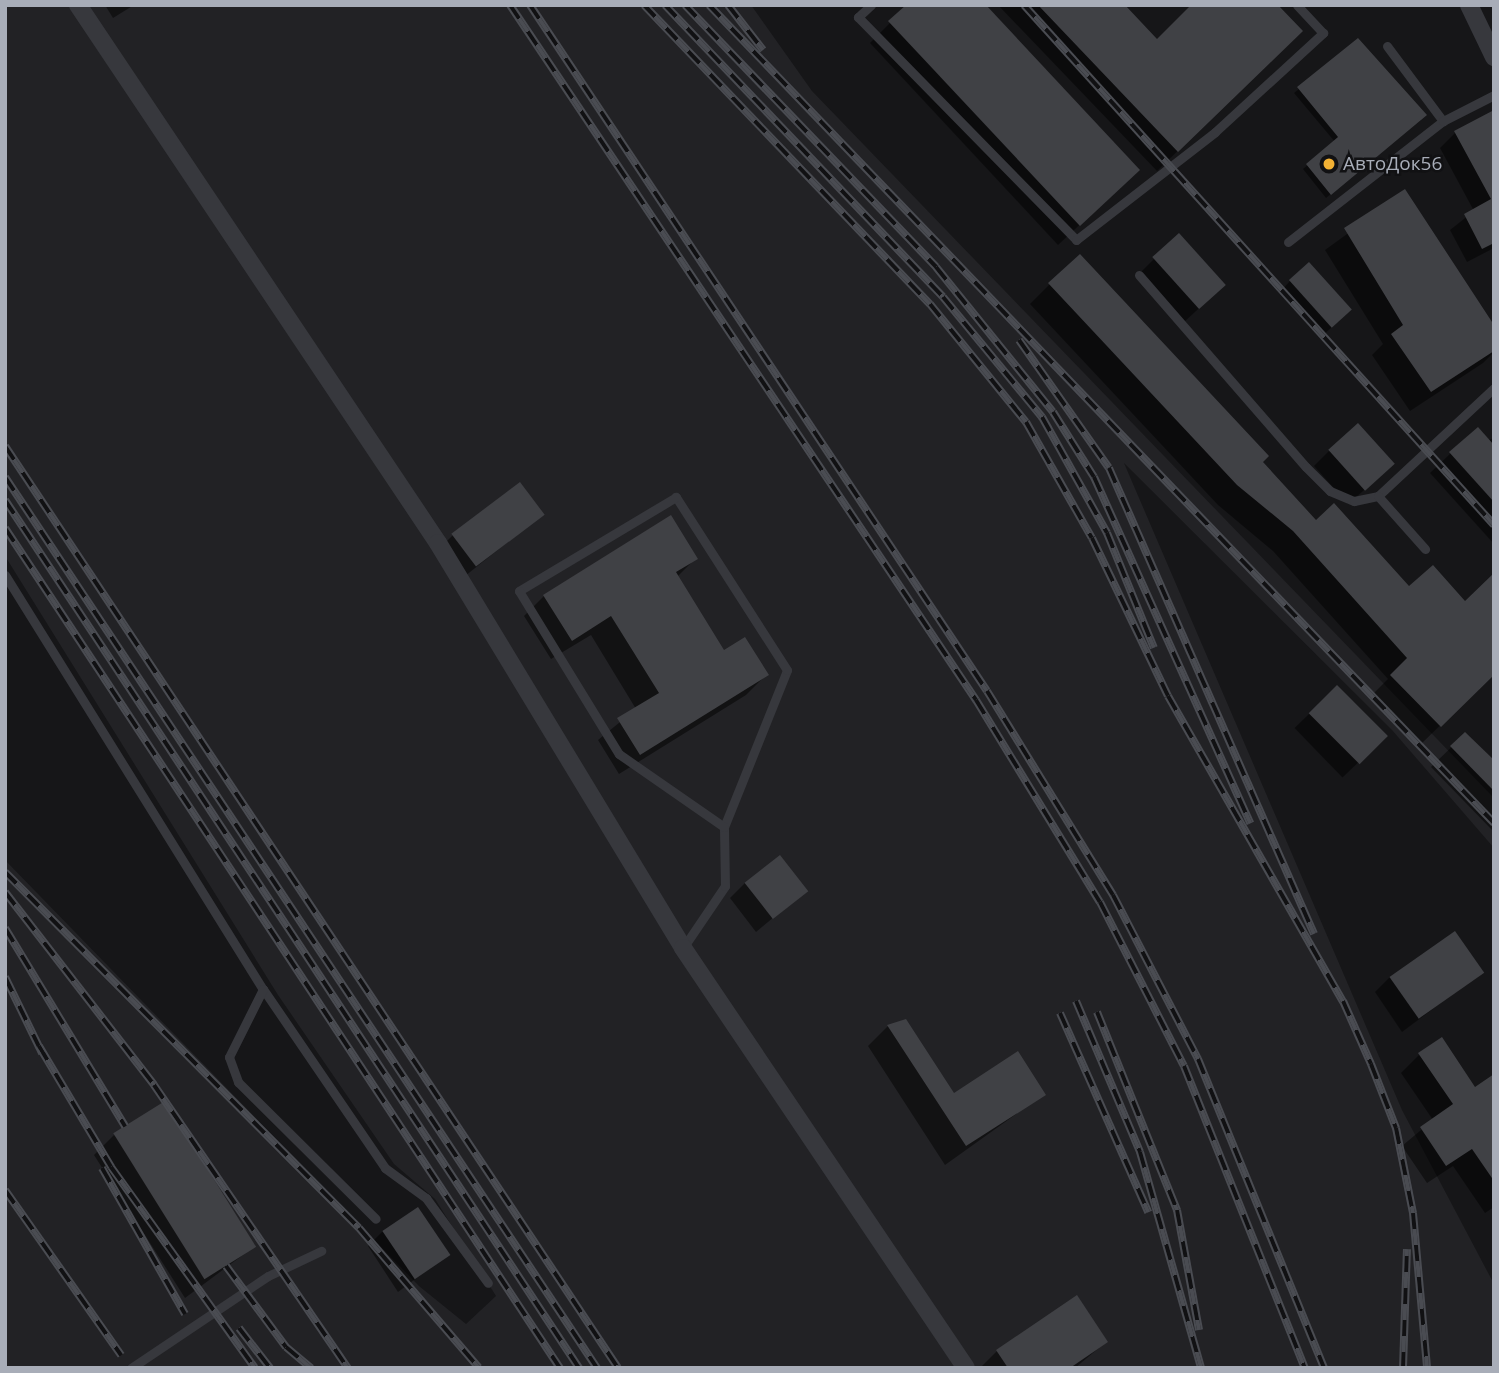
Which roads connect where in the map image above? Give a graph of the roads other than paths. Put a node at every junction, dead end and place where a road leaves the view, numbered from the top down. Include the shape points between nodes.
1 (78, 5) edge
2 (871, 5) edge
3 (1297, 5) edge
4 (1469, 5) edge
5 (1387, 46) dead end
6 (1494, 57) edge
7 (1494, 95) edge
8 (1443, 121) junction
9 (1289, 242) dead end
10 (1139, 275) dead end
11 (1494, 388) edge
12 (1378, 496) junction
13 (1425, 548) dead end
14 (5, 575) edge
15 (724, 828) junction
16 (683, 948) junction
17 (263, 989) junction
18 (376, 1219) dead end
19 (321, 1251) dead end
20 (488, 1283) dead end
21 (131, 1368) edge
22 (966, 1368) edge

1 - 16 street via 438,543
2 - 3 lane via 858,17 1076,240 1215,132 1323,33
4 - 6 street
5 - 8 lane
7 - 8 lane
8 - 9 lane
10 - 12 lane via 1330,491 1354,500
11 - 12 lane
12 - 13 lane
14 - 17 lane
15 - 15 lane via 787,670 676,497 519,591 619,754
15 - 16 lane via 725,886
16 - 22 street
17 - 18 lane via 240,1024 229,1057 238,1082
17 - 20 lane via 385,1168 426,1198
19 - 21 lane via 268,1276

